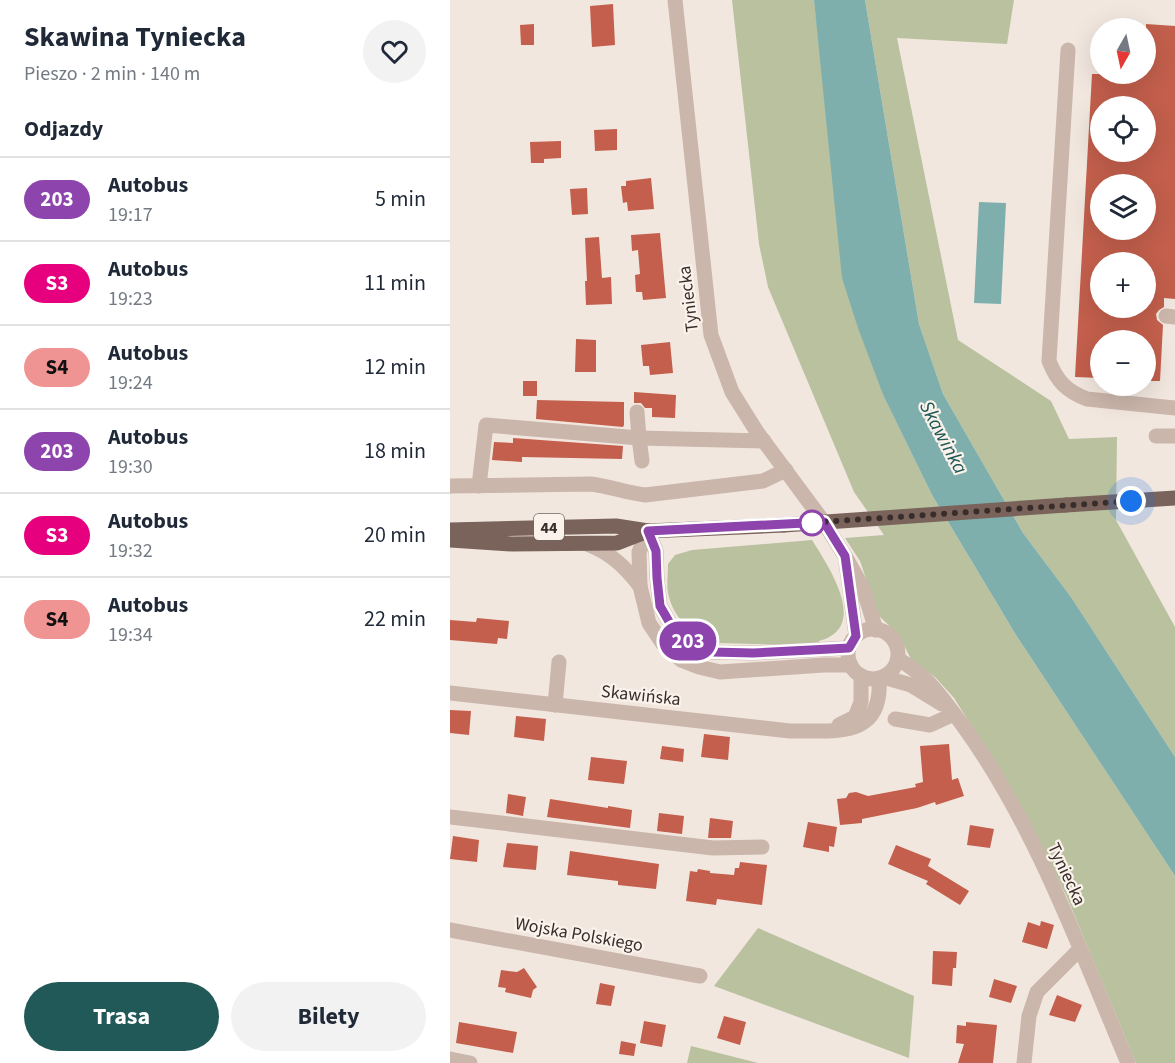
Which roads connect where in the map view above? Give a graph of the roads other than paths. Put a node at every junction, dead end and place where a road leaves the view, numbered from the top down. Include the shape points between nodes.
1 (675, 0) edge
2 (1068, 50) dead end
3 (1175, 408) edge
4 (637, 412) dead end
5 (1156, 436) dead end
6 (1175, 436) edge
7 (639, 438) junction
8 (764, 441) junction
9 (642, 461) dead end
10 (786, 470) junction
11 (450, 486) edge
12 (479, 486) junction
13 (1175, 498) edge
14 (450, 530) edge
15 (648, 531) junction
16 (450, 540) edge
17 (586, 543) junction
18 (845, 556) junction
19 (640, 586) junction
20 (876, 630) junction
21 (852, 642) junction
22 (898, 659) junction
23 (559, 662) dead end
24 (856, 671) junction
25 (881, 678) junction
26 (450, 693) edge
27 (555, 705) junction
28 (953, 712) junction
29 (895, 719) dead end
30 (829, 730) junction
31 (450, 818) edge
32 (762, 847) dead end
33 (450, 930) edge
34 (1080, 949) junction
35 (700, 976) dead end
36 (450, 1059) edge
37 (470, 1063) edge
38 (1024, 1063) edge
39 (1128, 1063) edge

1 - 8 street, Tyniecka via 711,335 732,392
2 - 3 street via 1049,361 1062,386 1087,399
4 - 7 street
5 - 6 street
7 - 8 street
7 - 9 street
7 - 12 street via 486,425
8 - 10 street, Tyniecka
10 - 12 street via 763,482 645,495 591,484
10 - 18 street, Tyniecka
11 - 12 street
13 - 15 main road, 44, bridge
14 - 15 main road, 44 via 616,526
15 - 17 main road, 44 via 617,543
15 - 19 street via 639,552
15 - 21 street via 656,551 660,606 671,625 689,641 712,652 753,653
16 - 17 main road, 44
17 - 19 street via 614,558
18 - 20 street, Tyniecka via 863,588
18 - 21 street, Tyniecka
19 - 24 street via 650,623 663,644 681,660 720,672 824,665
20 - 21 street via 868,630
20 - 22 street via 890,636
21 - 24 street via 848,654
22 - 25 street
22 - 28 street, Tyniecka via 926,678
23 - 27 street
24 - 25 street via 868,679
24 - 30 street, Skawińska via 861,702 855,717
25 - 28 street, Tyniecka via 911,685
25 - 30 street, Skawińska via 878,704 870,717 854,729
26 - 27 street, Skawińska
27 - 30 street, Skawińska via 790,731
28 - 29 street via 930,725
28 - 34 street, Tyniecka via 1007,796
31 - 32 street via 713,848
33 - 35 street, Wojska Polskiego
34 - 38 street via 1037,992 1029,1016
34 - 39 street, Tyniecka
36 - 37 street

